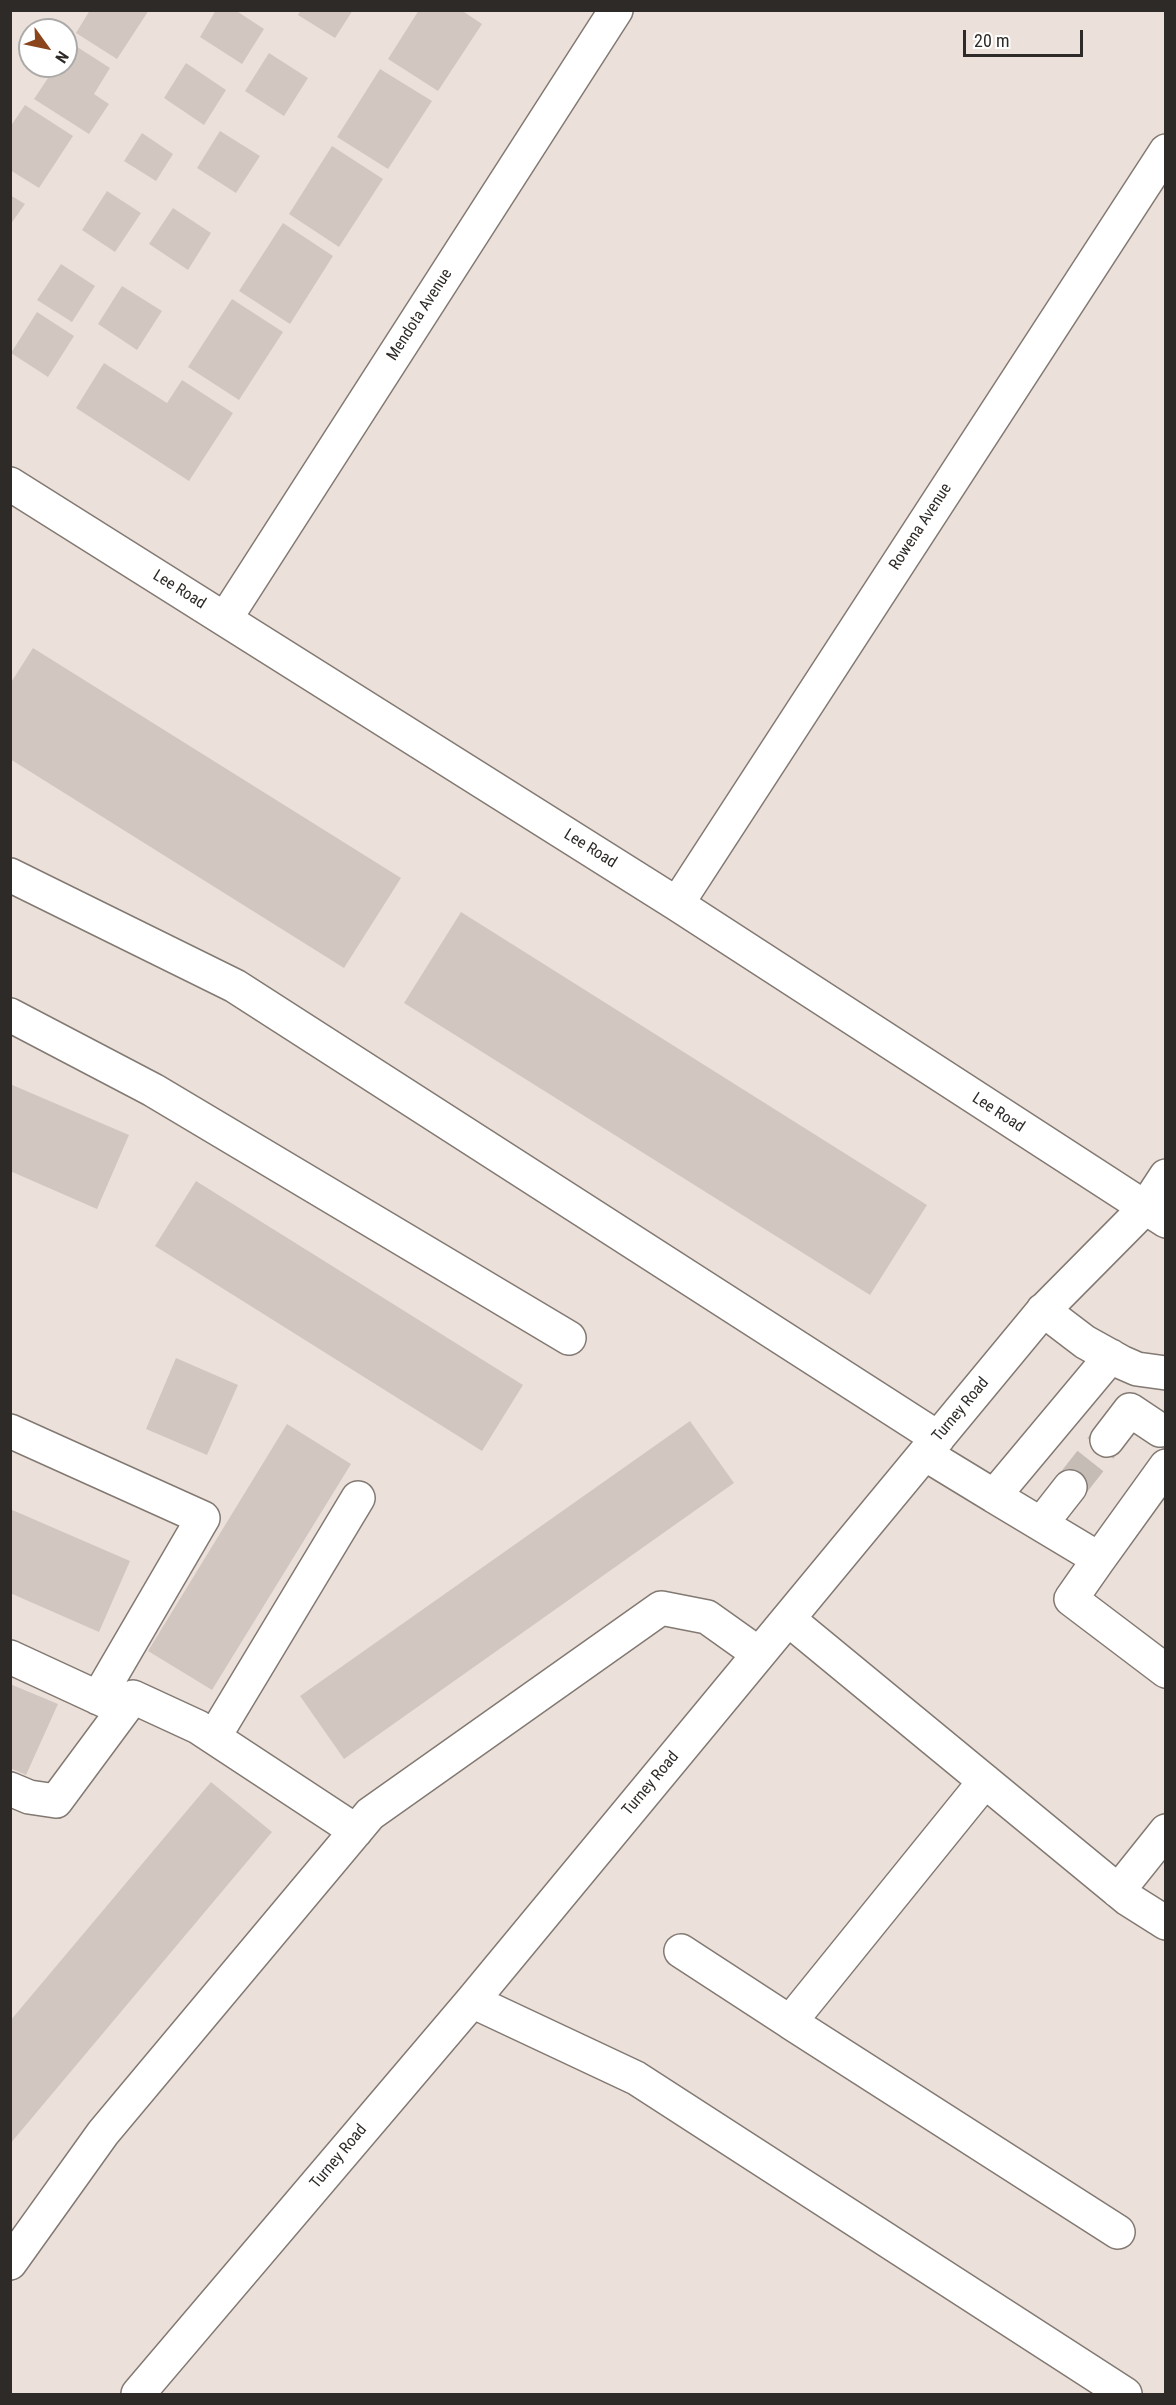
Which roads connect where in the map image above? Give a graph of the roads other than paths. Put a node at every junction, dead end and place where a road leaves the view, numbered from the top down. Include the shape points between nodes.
1 (616, 10) edge
2 (1166, 151) edge
3 (10, 484) edge
4 (225, 619) junction
5 (10, 875) edge
6 (677, 904) junction
7 (10, 1015) edge
8 (1166, 1176) edge
9 (1155, 1214) edge
10 (1043, 1310) junction
11 (568, 1338) dead end
12 (1112, 1356) junction
13 (1166, 1373) edge
14 (1090, 1382) junction
15 (1130, 1410) junction
16 (1164, 1429) edge
17 (10, 1431) edge
18 (1107, 1440) tunnel mouth
19 (931, 1446) junction
20 (1166, 1466) edge
21 (1070, 1488) tunnel mouth
22 (994, 1496) junction
23 (358, 1498) dead end
24 (1041, 1524) junction
25 (1099, 1559) junction
26 (788, 1619) junction
27 (759, 1654) junction
28 (10, 1657) edge
29 (1166, 1671) edge
30 (111, 1704) junction
31 (214, 1737) junction
32 (985, 1781) junction
33 (10, 1789) edge
34 (356, 1831) junction
35 (1166, 1831) edge
36 (1118, 1891) junction
37 (1166, 1923) edge
38 (681, 1951) dead end
39 (472, 2001) junction
40 (790, 2022) junction
41 (1118, 2232) dead end
42 (13, 2256) edge
43 (138, 2394) edge
44 (1125, 2394) edge

1 - 4 street, Mendota Avenue
2 - 6 street, Rowena Avenue
3 - 4 street, Lee Road
4 - 6 street, Lee Road
5 - 19 street via 235,986
6 - 9 street, Lee Road
7 - 11 street via 153,1090
8 - 9 street, Turney Road
9 - 10 street, Turney Road
10 - 12 street via 1085,1342
10 - 19 street, Turney Road
12 - 13 street via 1137,1369
12 - 14 street
14 - 15 street
14 - 22 street
15 - 16 street
15 - 18 street
17 - 30 street via 203,1518
19 - 22 street
19 - 26 street, Turney Road
20 - 25 street
21 - 24 street
22 - 24 street
23 - 31 street
24 - 25 street
25 - 29 street via 1071,1599
26 - 27 street, Turney Road
26 - 32 street
27 - 34 street via 707,1617 661,1608 370,1814
27 - 39 street, Turney Road
28 - 30 street
30 - 31 street via 133,1697
30 - 33 street via 56,1801
31 - 34 street
32 - 36 street
32 - 40 street
34 - 42 street via 103,2133
35 - 36 street
36 - 37 street
38 - 40 street
39 - 43 street, Turney Road
39 - 44 street via 636,2078
40 - 41 street

